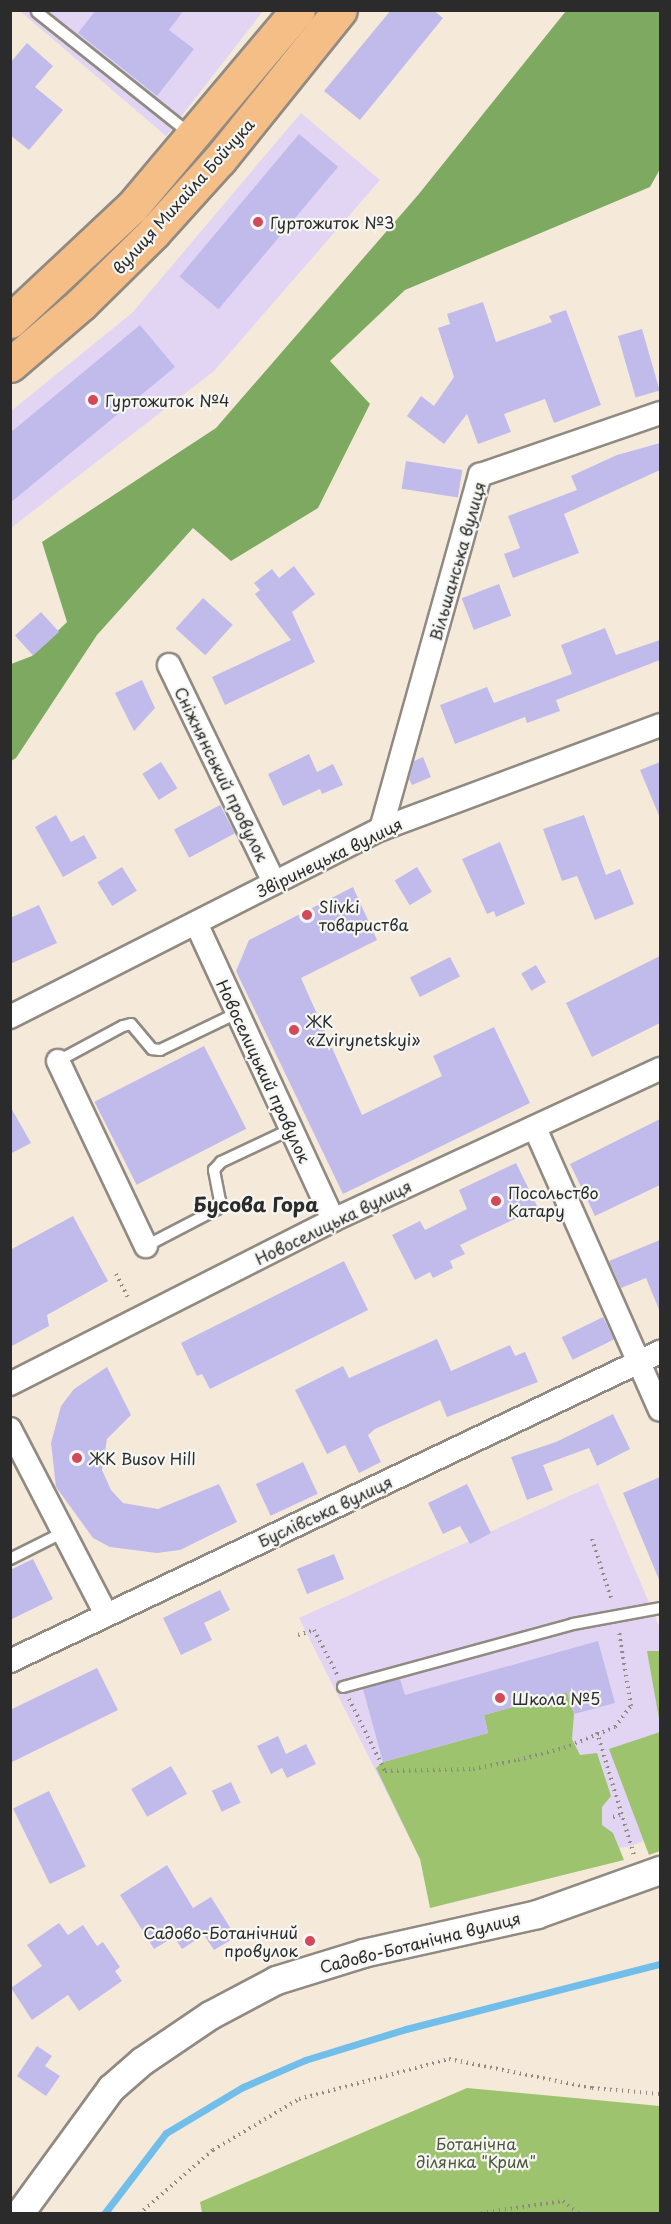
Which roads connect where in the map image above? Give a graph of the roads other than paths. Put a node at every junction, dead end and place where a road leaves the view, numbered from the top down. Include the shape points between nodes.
1 (298, 10) edge
2 (340, 10) edge
3 (37, 12) edge
4 (194, 136) junction
5 (10, 321) edge
6 (10, 365) edge
7 (660, 413) edge
8 (169, 665) dead end
9 (660, 725) edge
10 (381, 829) junction
11 (274, 882) junction
12 (196, 923) junction
13 (237, 1013) junction
14 (10, 1017) edge
15 (58, 1061) joint
16 (660, 1069) edge
17 (535, 1128) junction
18 (291, 1129) junction
19 (333, 1220) junction
20 (146, 1246) joint
21 (660, 1352) edge
22 (640, 1362) junction
23 (10, 1384) edge
24 (660, 1410) edge
25 (10, 1429) edge
26 (64, 1532) junction
27 (10, 1558) edge
28 (660, 1608) edge
29 (106, 1614) junction
30 (10, 1661) edge
31 (343, 1687) road end
32 (660, 1870) edge
33 (19, 2214) edge

1 - 4 main road, вулиця Михайла Бойчука
2 - 6 main road, вулиця Михайла Бойчука via 220,159 154,232 81,304
3 - 4 lane
4 - 5 main road, вулиця Михайла Бойчука via 98,242
7 - 10 street, Вільшанська вулиця via 480,475
8 - 11 street, Сніжнянський провулок
9 - 10 street, Звіринецька вулиця
10 - 11 street, Звіринецька вулиця
11 - 12 street, Звіринецька вулиця
12 - 13 street, Новоселицький провулок
12 - 14 street, Звіринецька вулиця
13 - 15 lane via 160,1050 152,1049 131,1024
13 - 18 street, Новоселицький провулок
15 - 20 street
16 - 17 street, Новоселицька вулиця
17 - 19 street, Новоселицька вулиця
17 - 22 street
18 - 19 street, Новоселицький провулок
18 - 20 lane via 221,1162 214,1170 220,1201 217,1209
19 - 23 street, Новоселицька вулиця
21 - 22 street, Буслівська вулиця
22 - 24 street
22 - 29 street, Буслівська вулиця
25 - 26 street
26 - 27 lane
26 - 29 street
28 - 31 lane via 573,1624
29 - 30 street, Буслівська вулиця
32 - 33 street, Садово-Ботанічна вулиця via 537,1914 363,1953 276,1980 219,2010 142,2061 111,2088

